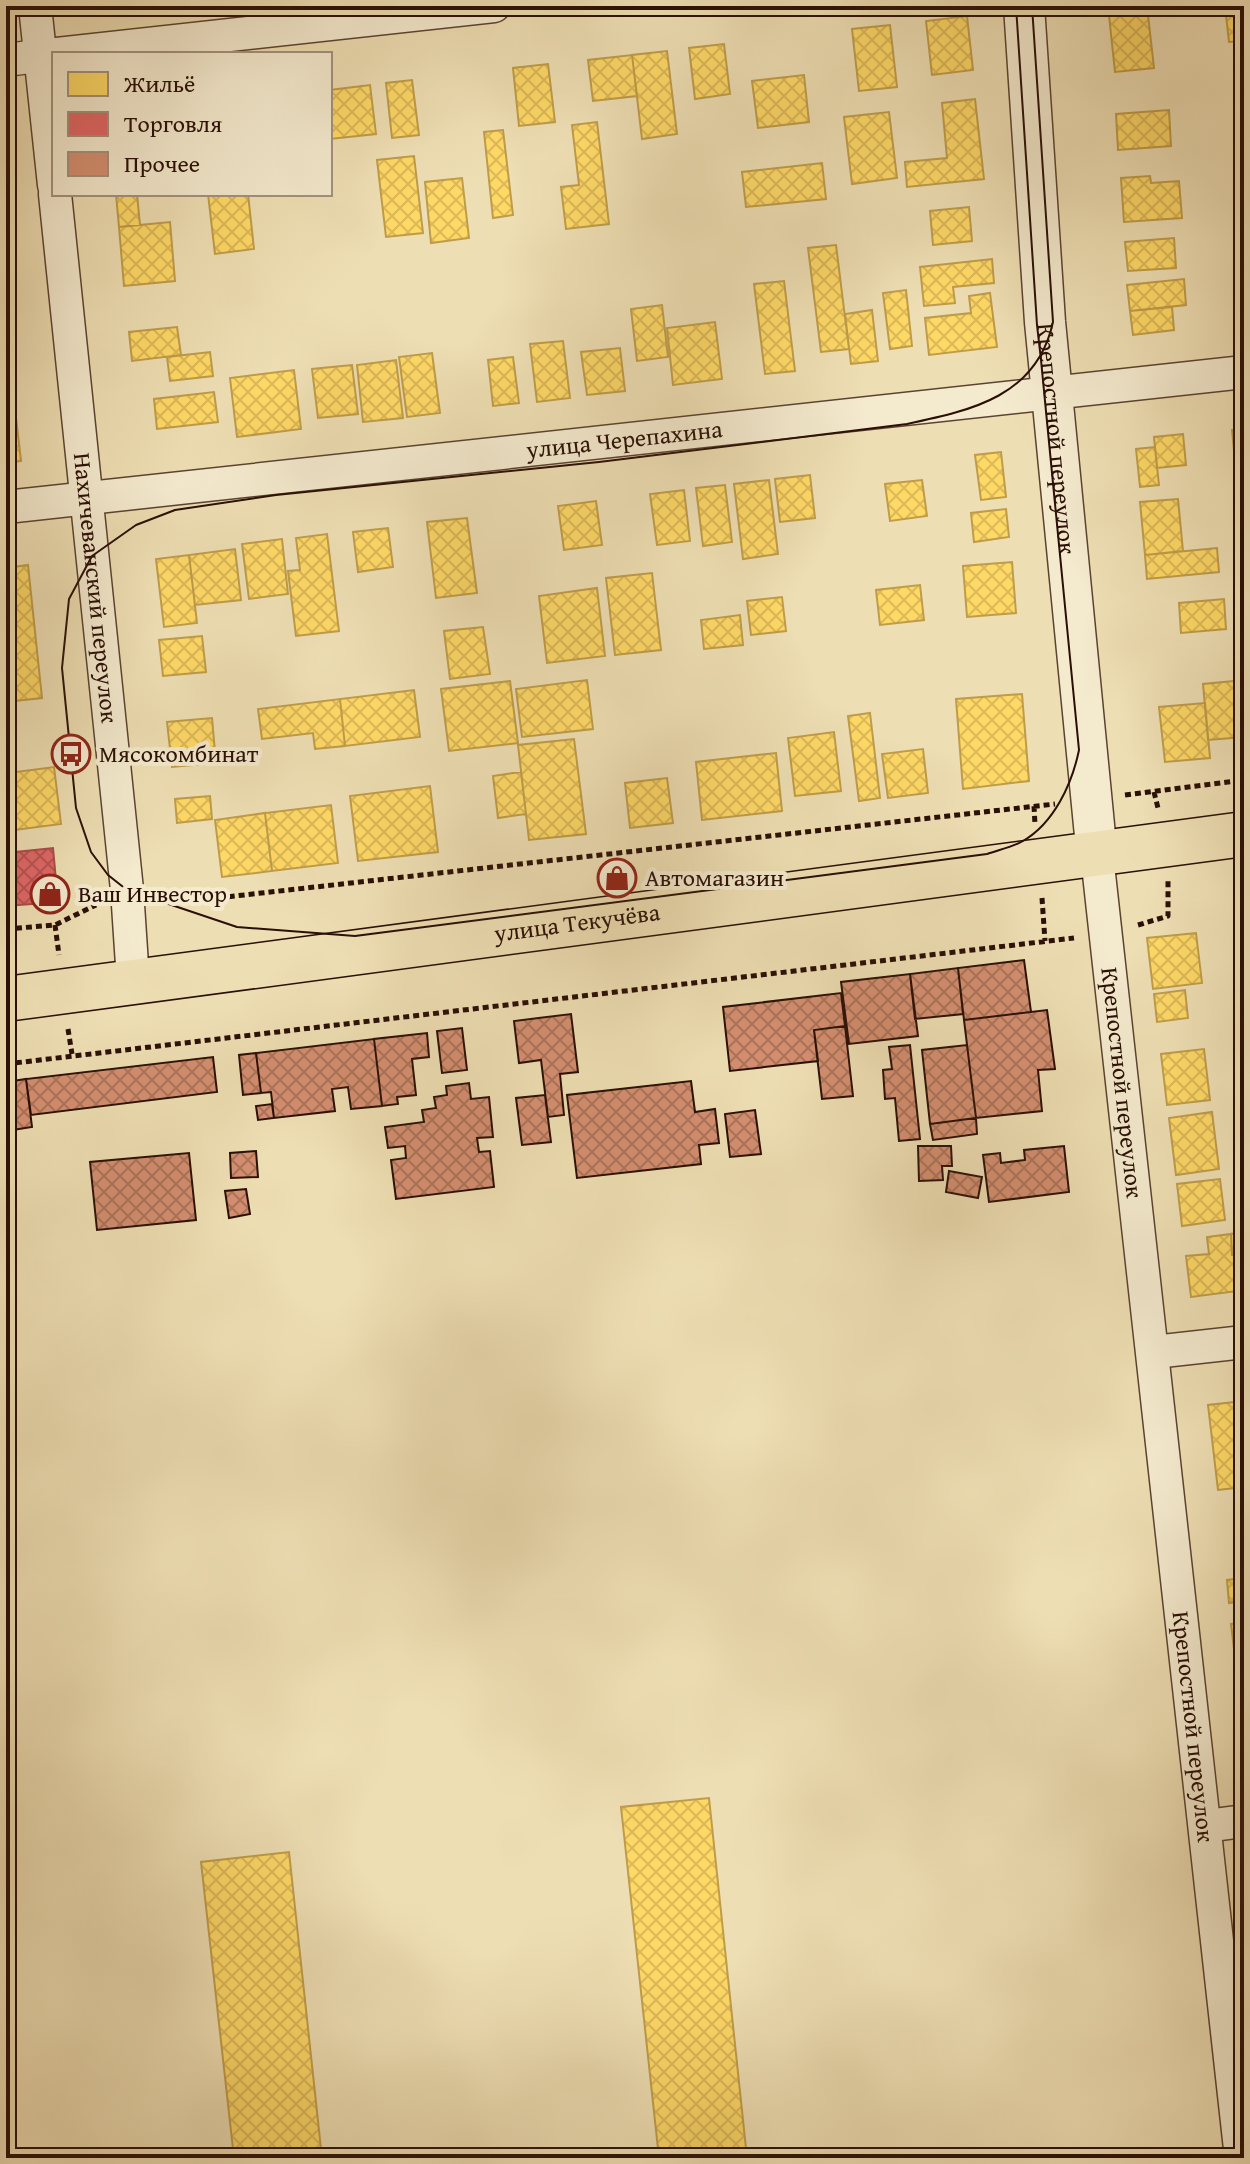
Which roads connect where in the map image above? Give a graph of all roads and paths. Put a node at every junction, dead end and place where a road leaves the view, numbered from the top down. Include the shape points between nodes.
1 (35, 6) edge
2 (494, 6) edge
3 (1024, 6) edge
4 (77, 52) edge
5 (50, 55) edge
6 (6, 60) edge
7 (52, 120) edge
8 (55, 196) edge
9 (1244, 372) edge
10 (1053, 395) junction
11 (86, 496) junction
12 (6, 507) edge
13 (1244, 780) edge
14 (1092, 800) junction
15 (1244, 834) edge
16 (1097, 856) junction
17 (127, 890) junction
18 (1168, 916) dead end
19 (6, 929) edge
20 (1106, 934) junction
21 (133, 980) junction
22 (6, 999) edge
23 (6, 1064) edge
24 (1244, 1342) edge
25 (1154, 1352) junction
26 (1244, 1821) edge
27 (1206, 1826) junction
28 (1241, 2158) edge

1 - 5 street
2 - 4 street
3 - 10 street, Крепостной переулок
5 - 6 street
5 - 7 street
8 - 11 street, Нахичеванский переулок
9 - 10 street, улица Черепахина
10 - 11 street, улица Черепахина
10 - 14 street, Крепостной переулок
11 - 12 street, улица Черепахина
11 - 17 street, Нахичеванский переулок
13 - 14 path
14 - 16 street, Крепостной переулок
14 - 17 path via 217,898
15 - 16 main road, улица Текучёва
16 - 20 street, Крепостной переулок
16 - 21 main road, улица Текучёва
17 - 19 path via 55,925
17 - 21 street, Нахичеванский переулок
18 - 20 path
20 - 23 path
20 - 25 street, Крепостной переулок
21 - 22 main road, улица Текучёва
24 - 25 street
25 - 27 street, Крепостной переулок
26 - 27 street
27 - 28 street, Крепостной переулок

